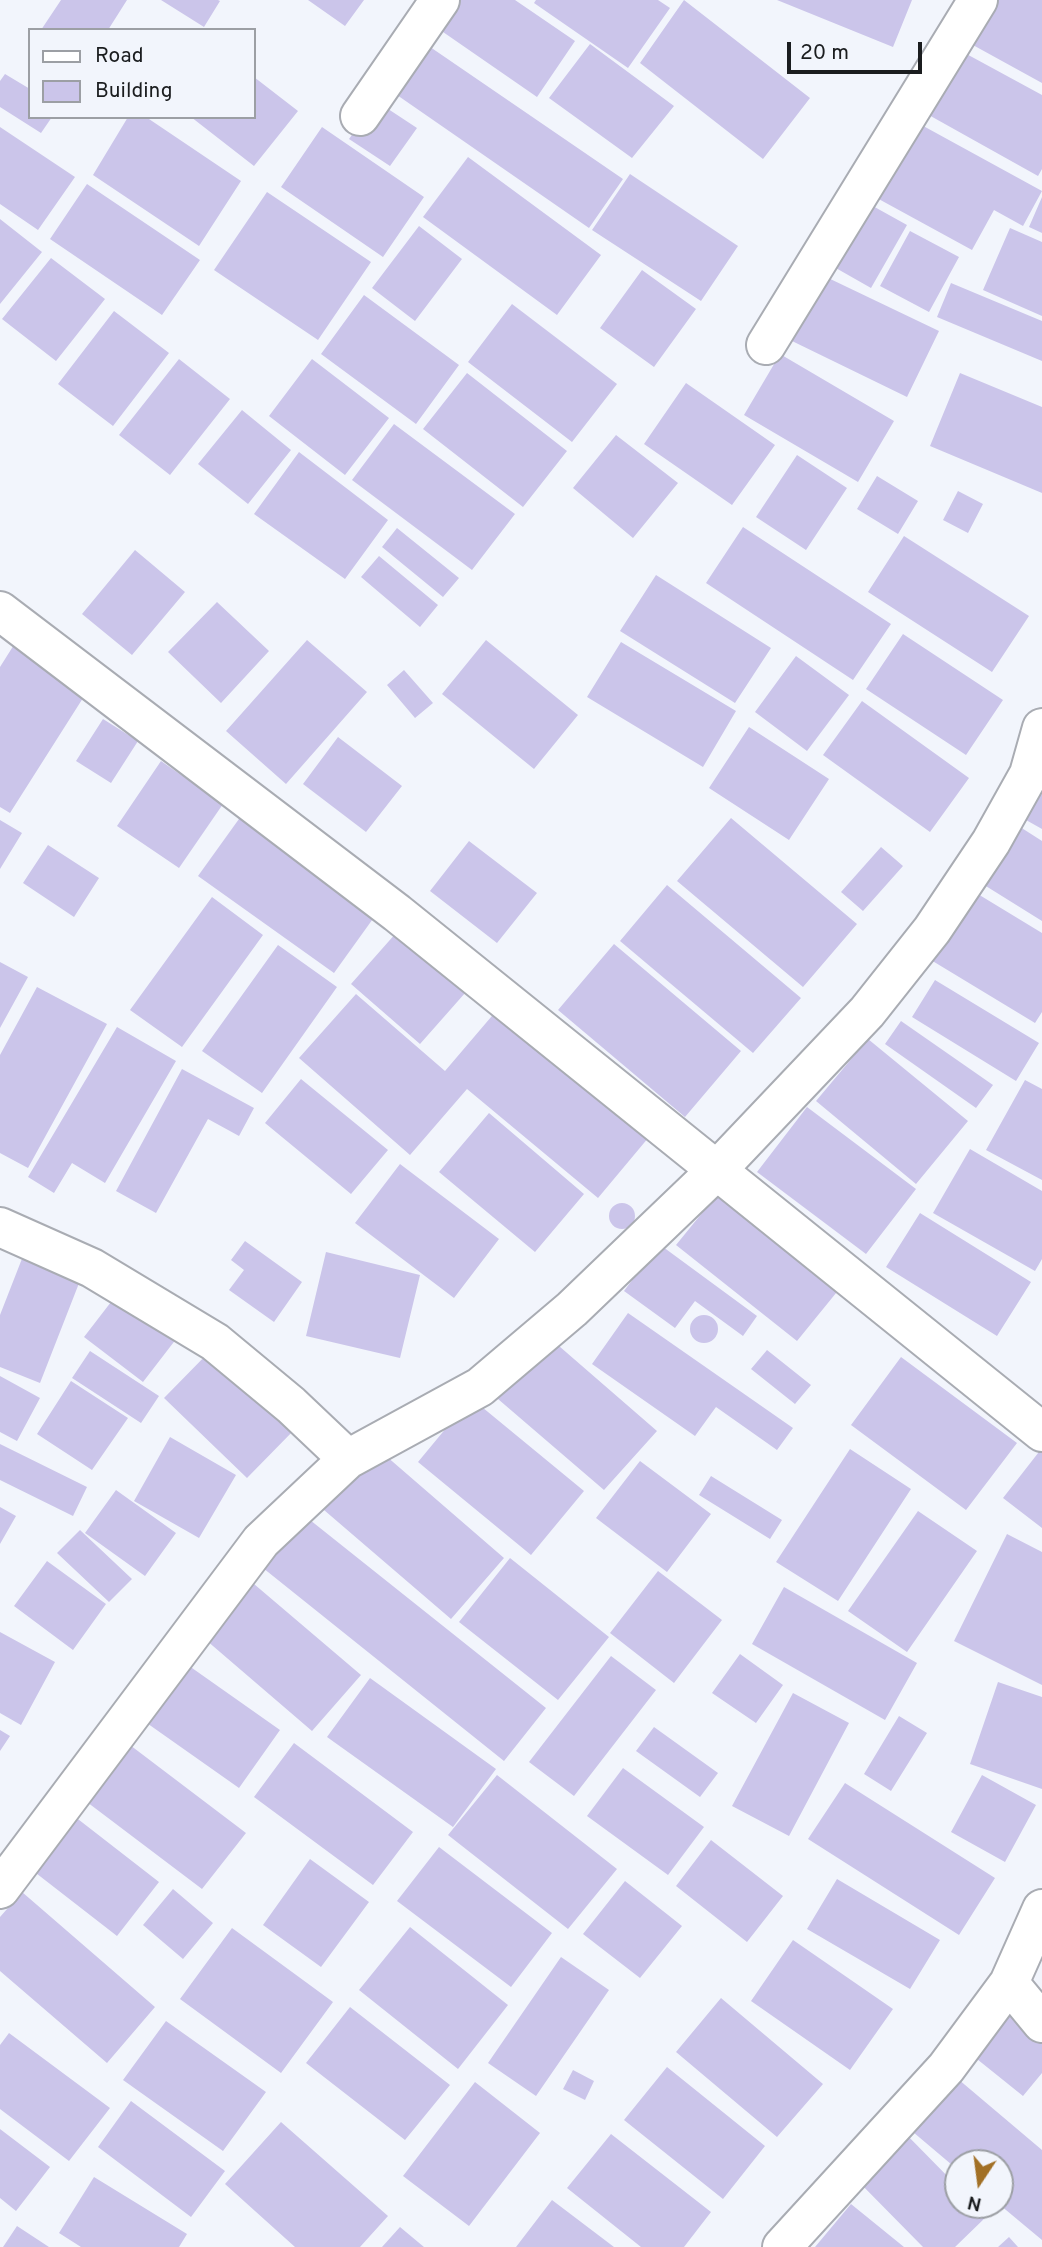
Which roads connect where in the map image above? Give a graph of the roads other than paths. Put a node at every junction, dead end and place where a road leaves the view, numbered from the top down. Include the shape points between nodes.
1 (440, 0) edge
2 (978, 0) edge
3 (360, 116) dead end
4 (765, 345) dead end
5 (0, 611) edge
6 (1042, 728) edge
7 (717, 1170) junction
8 (0, 1227) edge
9 (1042, 1432) edge
10 (348, 1459) junction
11 (0, 1889) edge
12 (1042, 1909) edge
13 (1009, 1983) junction
14 (1042, 2023) edge
15 (782, 2247) edge

1 - 3 street
2 - 4 street
5 - 7 street via 397,913
6 - 7 street via 1029,774 991,842 932,929 866,1012
7 - 9 street
7 - 10 street via 572,1309 480,1387
8 - 10 street via 92,1268 215,1342
10 - 11 street via 261,1541
12 - 13 street
13 - 14 street
13 - 15 street via 946,2068

